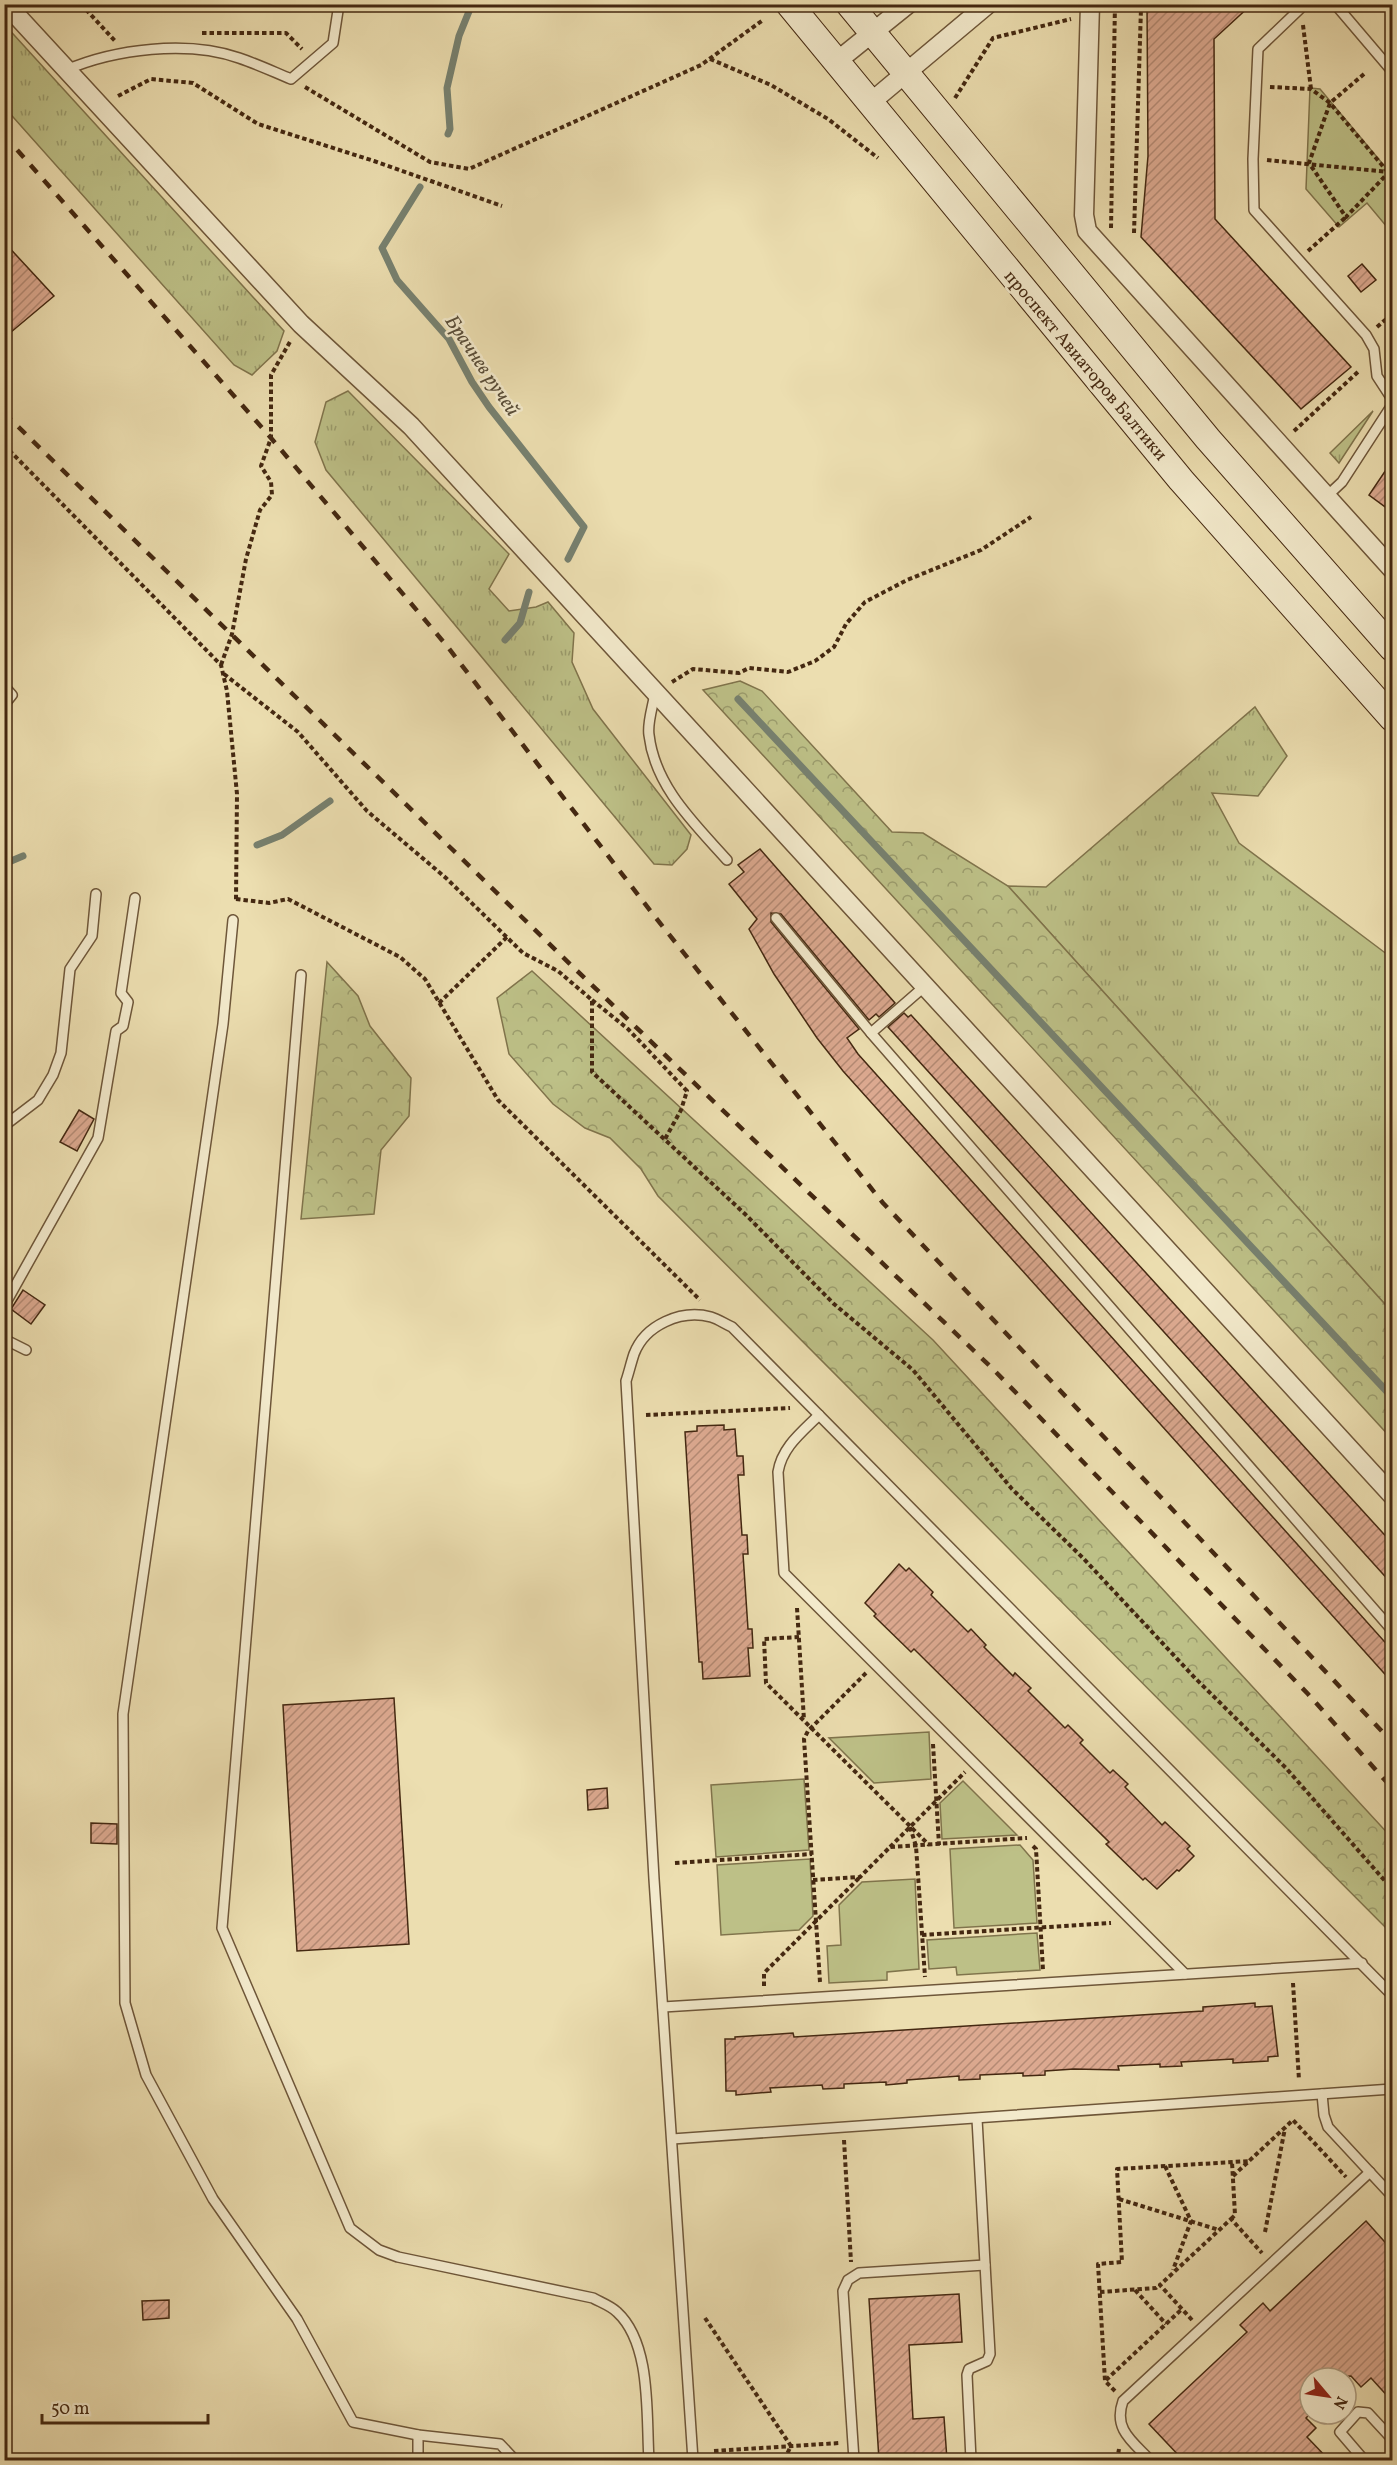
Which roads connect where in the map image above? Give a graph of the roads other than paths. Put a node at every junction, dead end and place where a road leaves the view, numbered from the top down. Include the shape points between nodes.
1 (6, 4) edge
2 (339, 4) edge
3 (789, 4) edge
4 (849, 4) edge
5 (908, 4) edge
6 (988, 4) edge
7 (1090, 4) edge
8 (1305, 4) edge
9 (1335, 4) edge
10 (872, 33) junction
11 (836, 63) junction
12 (66, 70) junction
13 (1392, 71) edge
14 (905, 74) junction
15 (870, 104) junction
16 (1392, 399) edge
17 (1392, 405) edge
18 (1326, 497) junction
19 (1392, 568) edge
20 (1392, 648) edge
21 (4, 686) edge
22 (655, 693) junction
23 (4, 705) edge
24 (1392, 718) edge
25 (727, 861) dead end
26 (96, 894) dead end
27 (135, 898) dead end
28 (776, 918) dead end
29 (233, 920) dead end
30 (301, 975) dead end
31 (925, 986) junction
32 (871, 1033) junction
33 (4, 1126) edge
34 (4, 1305) edge
35 (4, 1339) edge
36 (26, 1350) dead end
37 (819, 1415) junction
38 (1392, 1495) edge
39 (1392, 1630) edge
40 (1362, 1963) junction
41 (1185, 1974) junction
42 (1392, 1995) edge
43 (663, 2007) junction
44 (1392, 2088) edge
45 (1322, 2094) junction
46 (977, 2119) junction
47 (672, 2139) junction
48 (1370, 2172) junction
49 (1392, 2196) edge
50 (985, 2265) junction
51 (418, 2435) junction
52 (1392, 2439) edge
53 (418, 2460) edge
54 (515, 2460) edge
55 (649, 2460) edge
56 (693, 2460) edge
57 (854, 2460) edge
58 (971, 2460) edge
59 (1150, 2460) edge
60 (1364, 2460) edge

1 - 12 street
2 - 12 lane via 333,43 291,78 237,57 181,47 92,59
3 - 11 street, проспект Авиаторов Балтики
4 - 10 street
5 - 10 street
6 - 14 street
7 - 18 street via 1084,215 1087,231
8 - 16 lane via 1258,49 1254,210 1366,335 1374,349 1377,376
9 - 13 lane
10 - 11 street
10 - 14 street
11 - 15 street, проспект Авиаторов Балтики
12 - 22 street via 301,324 411,426
14 - 15 street
14 - 20 street via 1208,439
15 - 24 street, проспект Авиаторов Балтики via 1181,480
17 - 18 lane via 1342,483
18 - 19 street
21 - 23 lane via 12,695
22 - 25 lane via 648,734 661,775 678,805
22 - 31 street
26 - 33 lane via 92,936 70,969 61,1053 53,1075 38,1100
27 - 34 lane via 121,993 128,1002 123,1026 116,1031 98,1138
28 - 32 lane
29 - 51 lane via 223,1024 123,1714 125,2003 146,2075 207,2188 297,2319 353,2422
30 - 55 lane via 222,1928 350,2228 379,2250 398,2257 592,2298 617,2311 636,2337 643,2368
31 - 32 lane
31 - 38 street
32 - 39 lane
35 - 36 lane
37 - 40 lane
37 - 41 lane via 780,1460 784,1573
37 - 43 lane via 732,1327 711,1317 688,1316 666,1321 649,1331 634,1352 626,1381
40 - 41 lane
40 - 42 lane
41 - 43 lane
43 - 47 lane
44 - 45 lane
45 - 46 lane
45 - 48 lane via 1328,2127
46 - 47 lane
46 - 50 lane
47 - 56 lane
48 - 49 lane
48 - 59 lane via 1123,2401 1118,2415 1123,2431
50 - 57 lane via 859,2273 848,2280 843,2291
50 - 58 lane via 990,2354 987,2361 969,2369 967,2375
51 - 53 lane
51 - 54 lane via 500,2444
52 - 60 lane via 1368,2413 1358,2412 1340,2432

